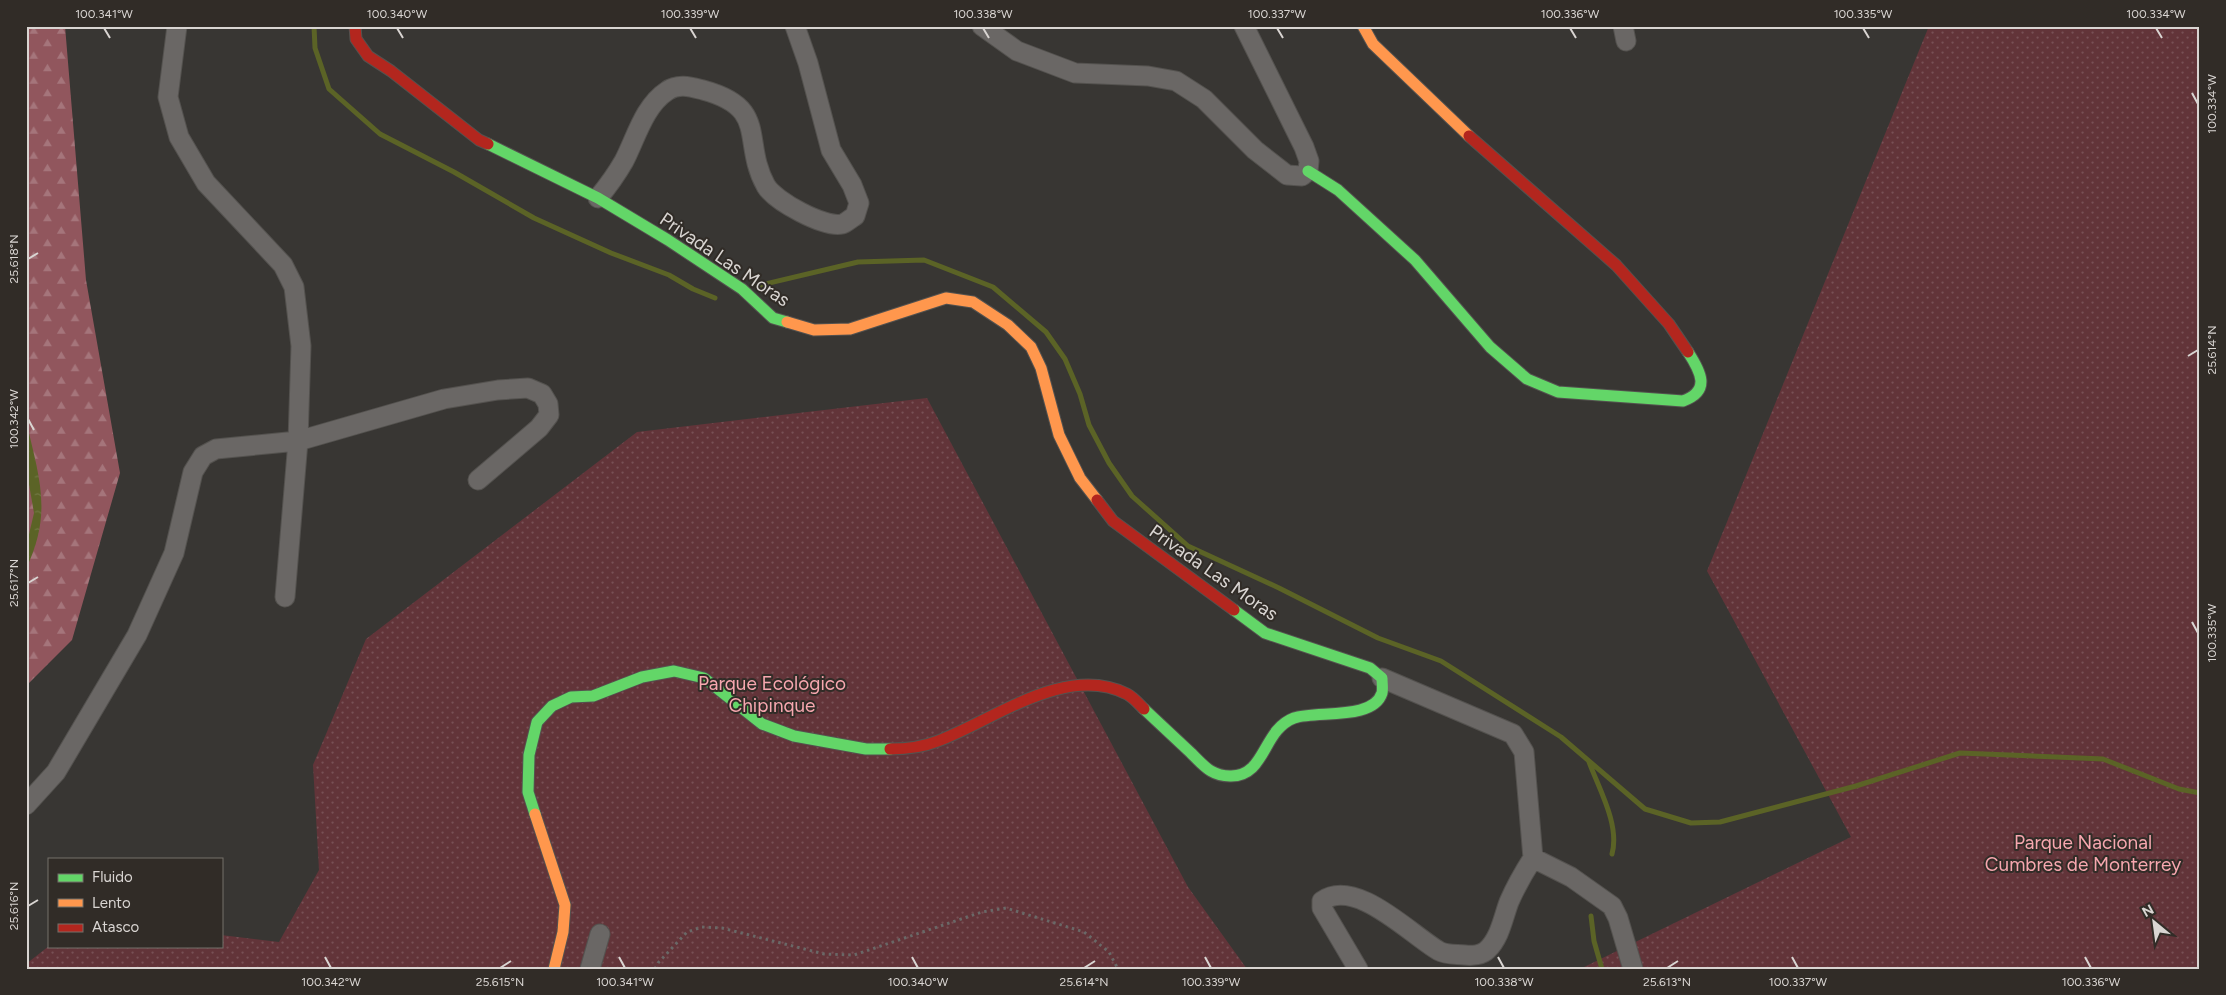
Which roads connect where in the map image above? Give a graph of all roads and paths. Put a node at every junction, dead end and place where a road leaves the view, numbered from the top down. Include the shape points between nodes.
1 (177, 26) edge
2 (355, 26) edge
3 (795, 26) edge
4 (982, 26) edge
5 (1244, 26) edge
6 (1363, 26) edge
7 (1308, 171) junction
8 (598, 198) junction
9 (298, 441) junction
10 (478, 480) dead end
11 (285, 597) dead end
12 (1382, 678) junction
13 (26, 805) edge
14 (1533, 858) junction
15 (600, 934) dead end
16 (554, 969) edge
17 (590, 969) edge
18 (655, 969) edge
19 (1118, 969) edge
20 (1358, 969) edge
21 (1633, 969) edge

1 - 9 street via 168,97 179,137 206,183 283,265 294,286 301,346
2 - 8 street, Privada Las Moras via 356,39 368,56 479,140
3 - 8 street via 831,150 859,203 855,216 842,224 824,223 780,201 763,178 750,121 741,108 722,95 686,85 669,89 656,100 612,182
4 - 7 street via 1017,51 1075,73 1148,76 1176,81 1204,99 1255,150 1287,175 1302,176
5 - 7 street via 1304,147 1309,161
6 - 7 street via 1373,44 1478,145 1616,265 1669,324 1697,366 1700,390 1694,397 1683,401 1662,401 1558,392 1527,379 1490,347 1416,260 1338,190
8 - 12 street, Privada Las Moras via 742,289 772,318 814,330 850,329 946,298 973,302 1008,326 1031,348 1041,368 1059,435 1080,478 1113,521 1265,633 1370,668
9 - 10 street via 444,399 528,388 542,394 548,404 548,415 539,428
9 - 11 street
9 - 13 street via 216,449 202,456 193,472 174,553 137,635 56,772
12 - 14 street via 1513,734 1524,752
12 - 16 street via 1385,690 1380,700 1370,707 1336,714 1297,716 1282,723 1270,735 1256,765 1240,775 1224,777 1210,771 1128,694 1099,685 1073,684 1040,694 937,742 904,749 866,749 794,736 762,724 704,678 674,671 642,677 593,696 571,697 552,706 537,722 529,755 528,792 565,905 563,932
14 - 20 street via 1521,876 1500,930 1486,951 1473,956 1441,952 1380,907 1343,895 1330,896 1322,901 1322,908
14 - 21 street via 1571,876 1612,906
15 - 17 street
18 - 19 path via 687,932 702,927 722,928 824,954 854,955 982,912 1006,908 1084,932 1109,952

